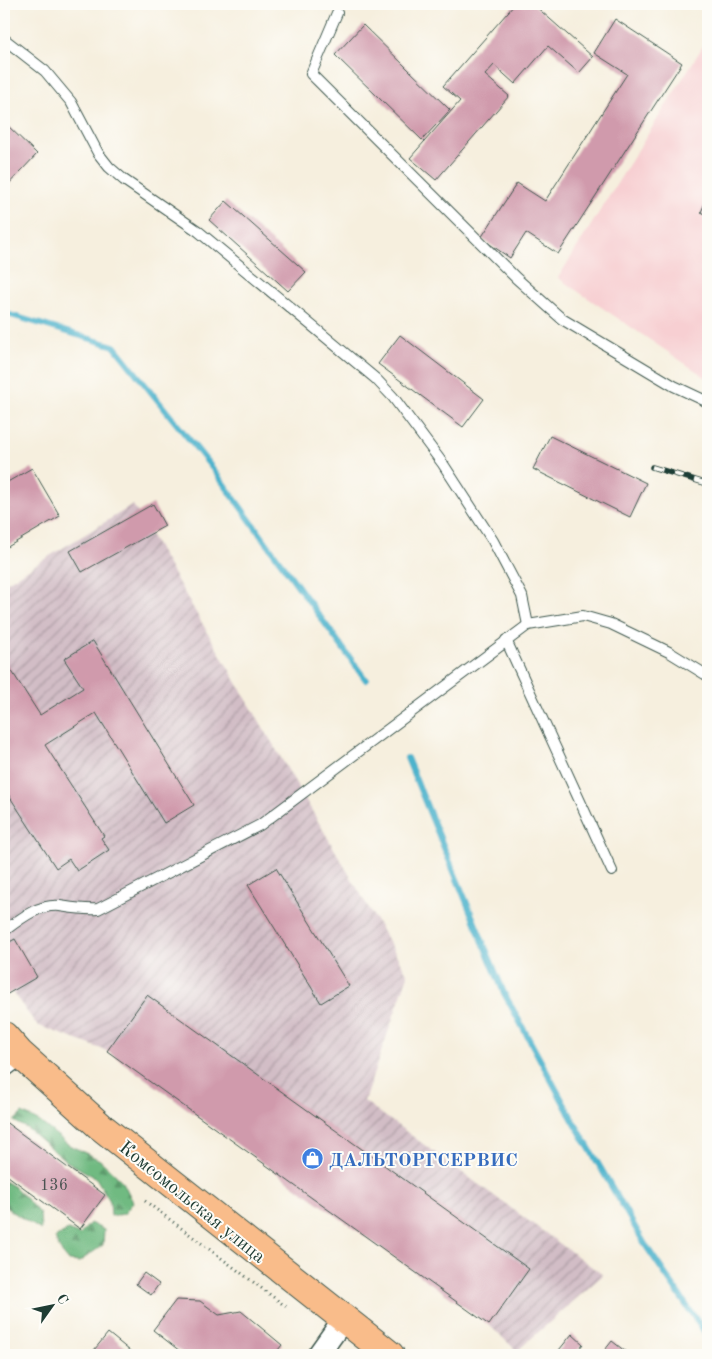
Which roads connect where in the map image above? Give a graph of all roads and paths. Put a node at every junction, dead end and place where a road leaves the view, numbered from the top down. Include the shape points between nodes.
1 (337, 13) dead end
2 (4, 39) edge
3 (708, 402) edge
4 (528, 625) junction
5 (506, 640) junction
6 (708, 676) edge
7 (612, 871) dead end
8 (4, 930) edge
9 (9, 1052) edge
10 (145, 1201) dead end
11 (292, 1310) dead end
12 (343, 1320) junction
13 (318, 1355) edge
14 (390, 1355) edge

1 - 3 lane via 310,74 516,278 562,319 674,386
2 - 4 lane via 56,83 71,102 98,154 109,168 204,236 376,379 393,397 443,464 493,541 522,596
4 - 5 lane
4 - 6 lane via 583,616 611,624 669,652
5 - 7 lane
5 - 8 lane via 260,825 98,909 77,910 58,906 31,912
9 - 12 main road, Комсомольская улица
10 - 11 path
12 - 13 street
12 - 14 main road, Комсомольская улица

